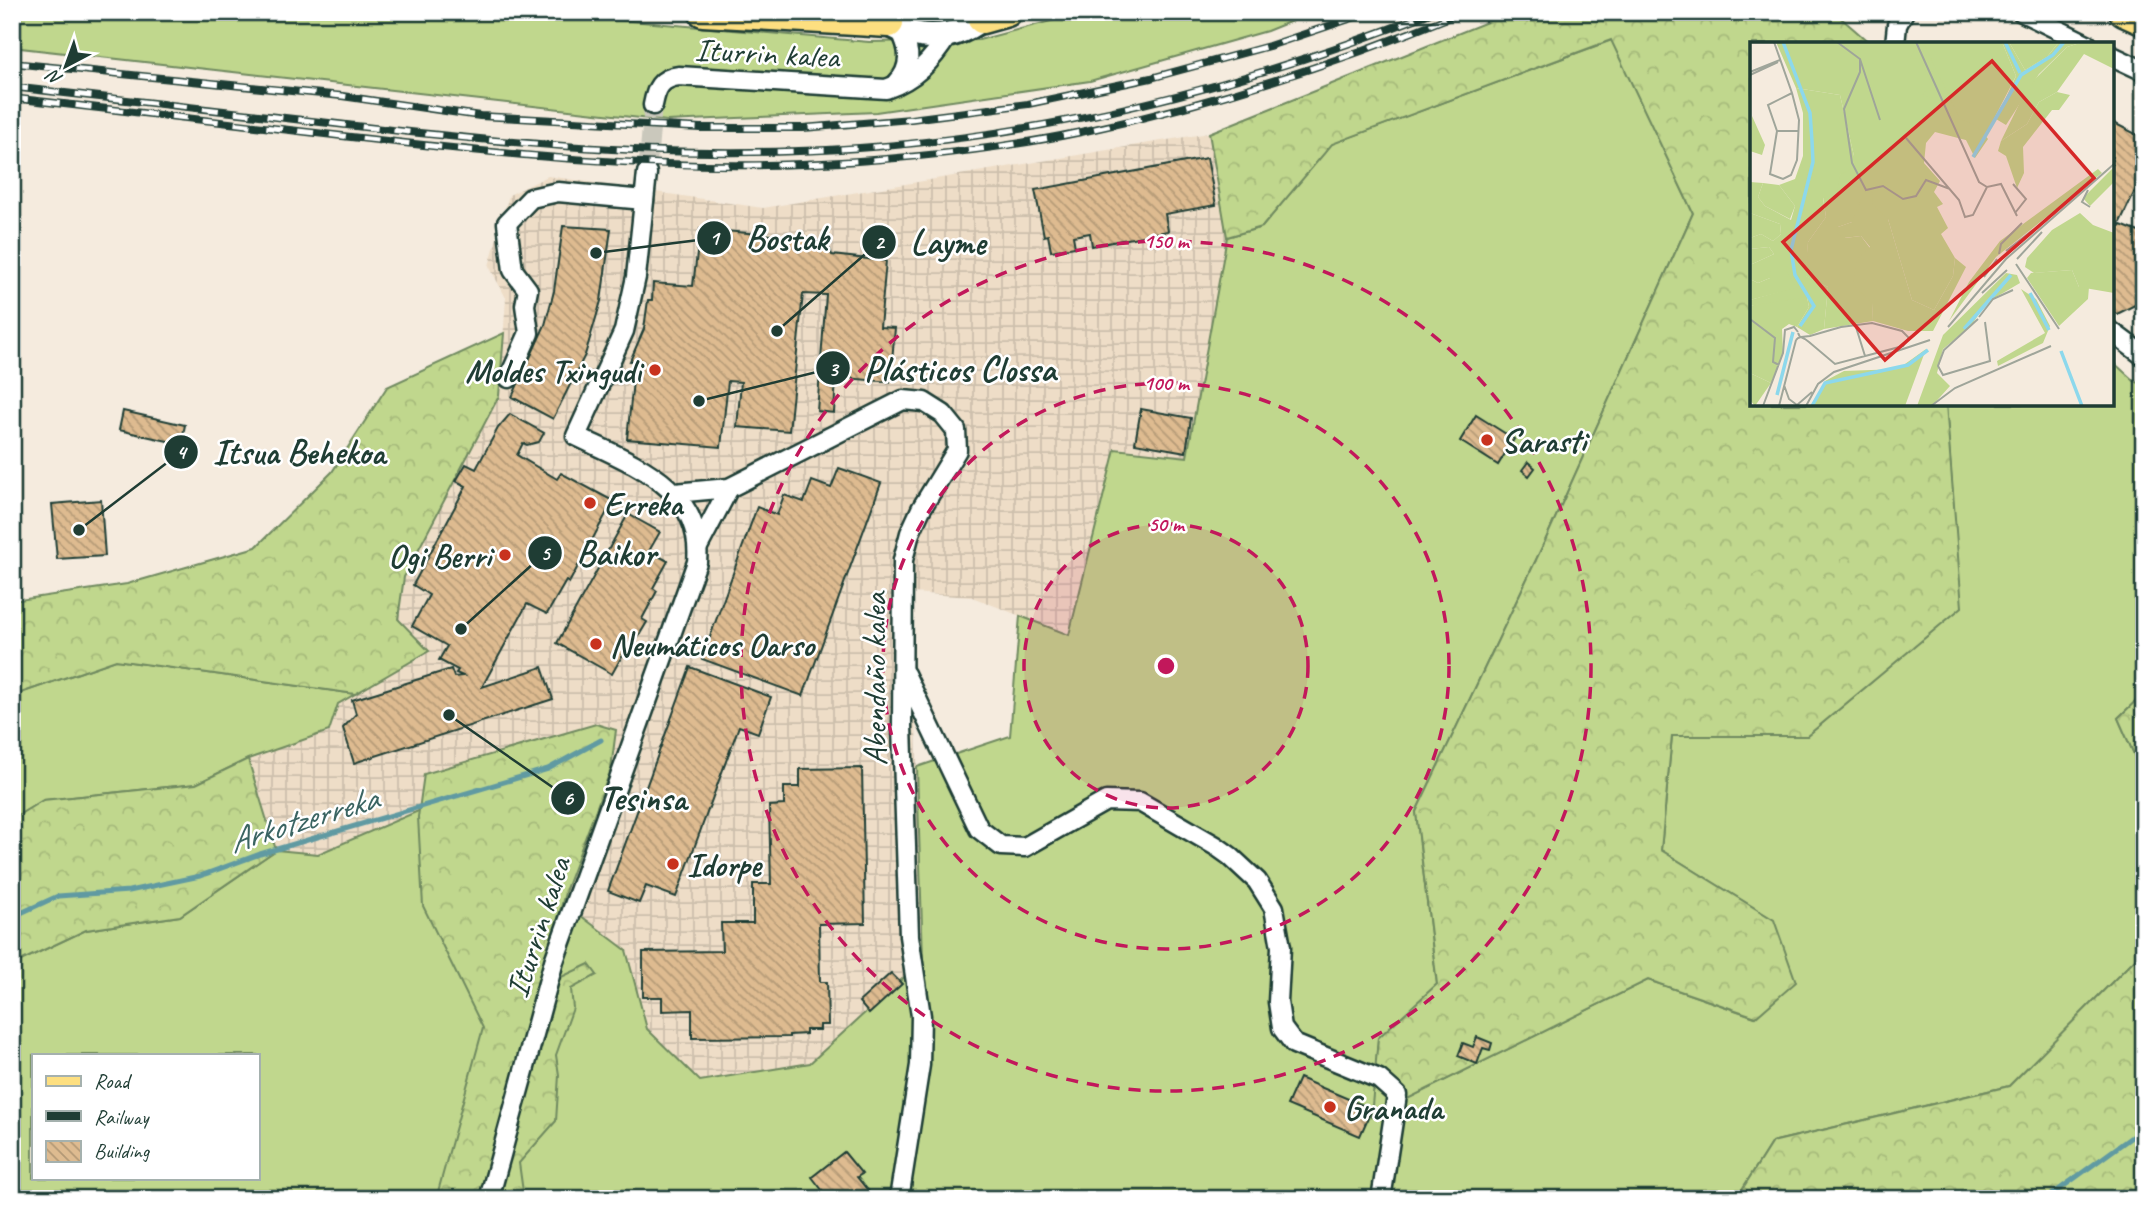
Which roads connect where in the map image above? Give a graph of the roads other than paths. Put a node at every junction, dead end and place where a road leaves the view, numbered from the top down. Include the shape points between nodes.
1 (704, 12) edge
2 (1904, 12) edge
3 (2022, 12) edge
4 (2124, 12) edge
5 (992, 14) edge
6 (2144, 21) edge
7 (889, 22) edge
8 (948, 35) junction
9 (1895, 42) edge
10 (2083, 42) edge
11 (2114, 57) edge
12 (2144, 71) edge
13 (895, 86) junction
14 (653, 105) tunnel mouth
15 (647, 173) tunnel mouth
16 (644, 200) junction
17 (2114, 334) edge
18 (2144, 356) edge
19 (509, 379) dead end
20 (729, 488) junction
21 (676, 493) junction
22 (698, 547) junction
23 (902, 668) junction
24 (489, 1199) edge
25 (899, 1199) edge
26 (1381, 1199) edge

1 - 7 main road
2 - 9 street
3 - 10 street
4 - 6 main road
5 - 8 street
7 - 8 street via 932,37
7 - 13 street via 906,40 909,59
8 - 13 street via 920,71
11 - 12 street
13 - 14 street, Iturrin kalea via 672,77 656,89
15 - 16 street, Iturrin kalea
16 - 19 street via 558,192 531,198 507,223 513,270 528,290 529,333
16 - 21 street, Iturrin kalea via 636,277 624,331 576,436 643,470
17 - 18 street
20 - 21 street
20 - 22 street
20 - 23 street, Abendaño kalea via 903,400 924,402 943,414 956,430 957,450 921,509 903,560
21 - 22 street, Iturrin kalea via 690,516
22 - 24 street, Iturrin kalea via 697,562 554,961
23 - 25 street, Abendaño kalea via 909,936 920,1065
23 - 26 street via 979,829 1001,845 1025,847 1106,801 1140,802 1230,856 1257,881 1274,908 1281,947 1278,1002 1282,1028 1294,1044 1379,1079 1397,1096

